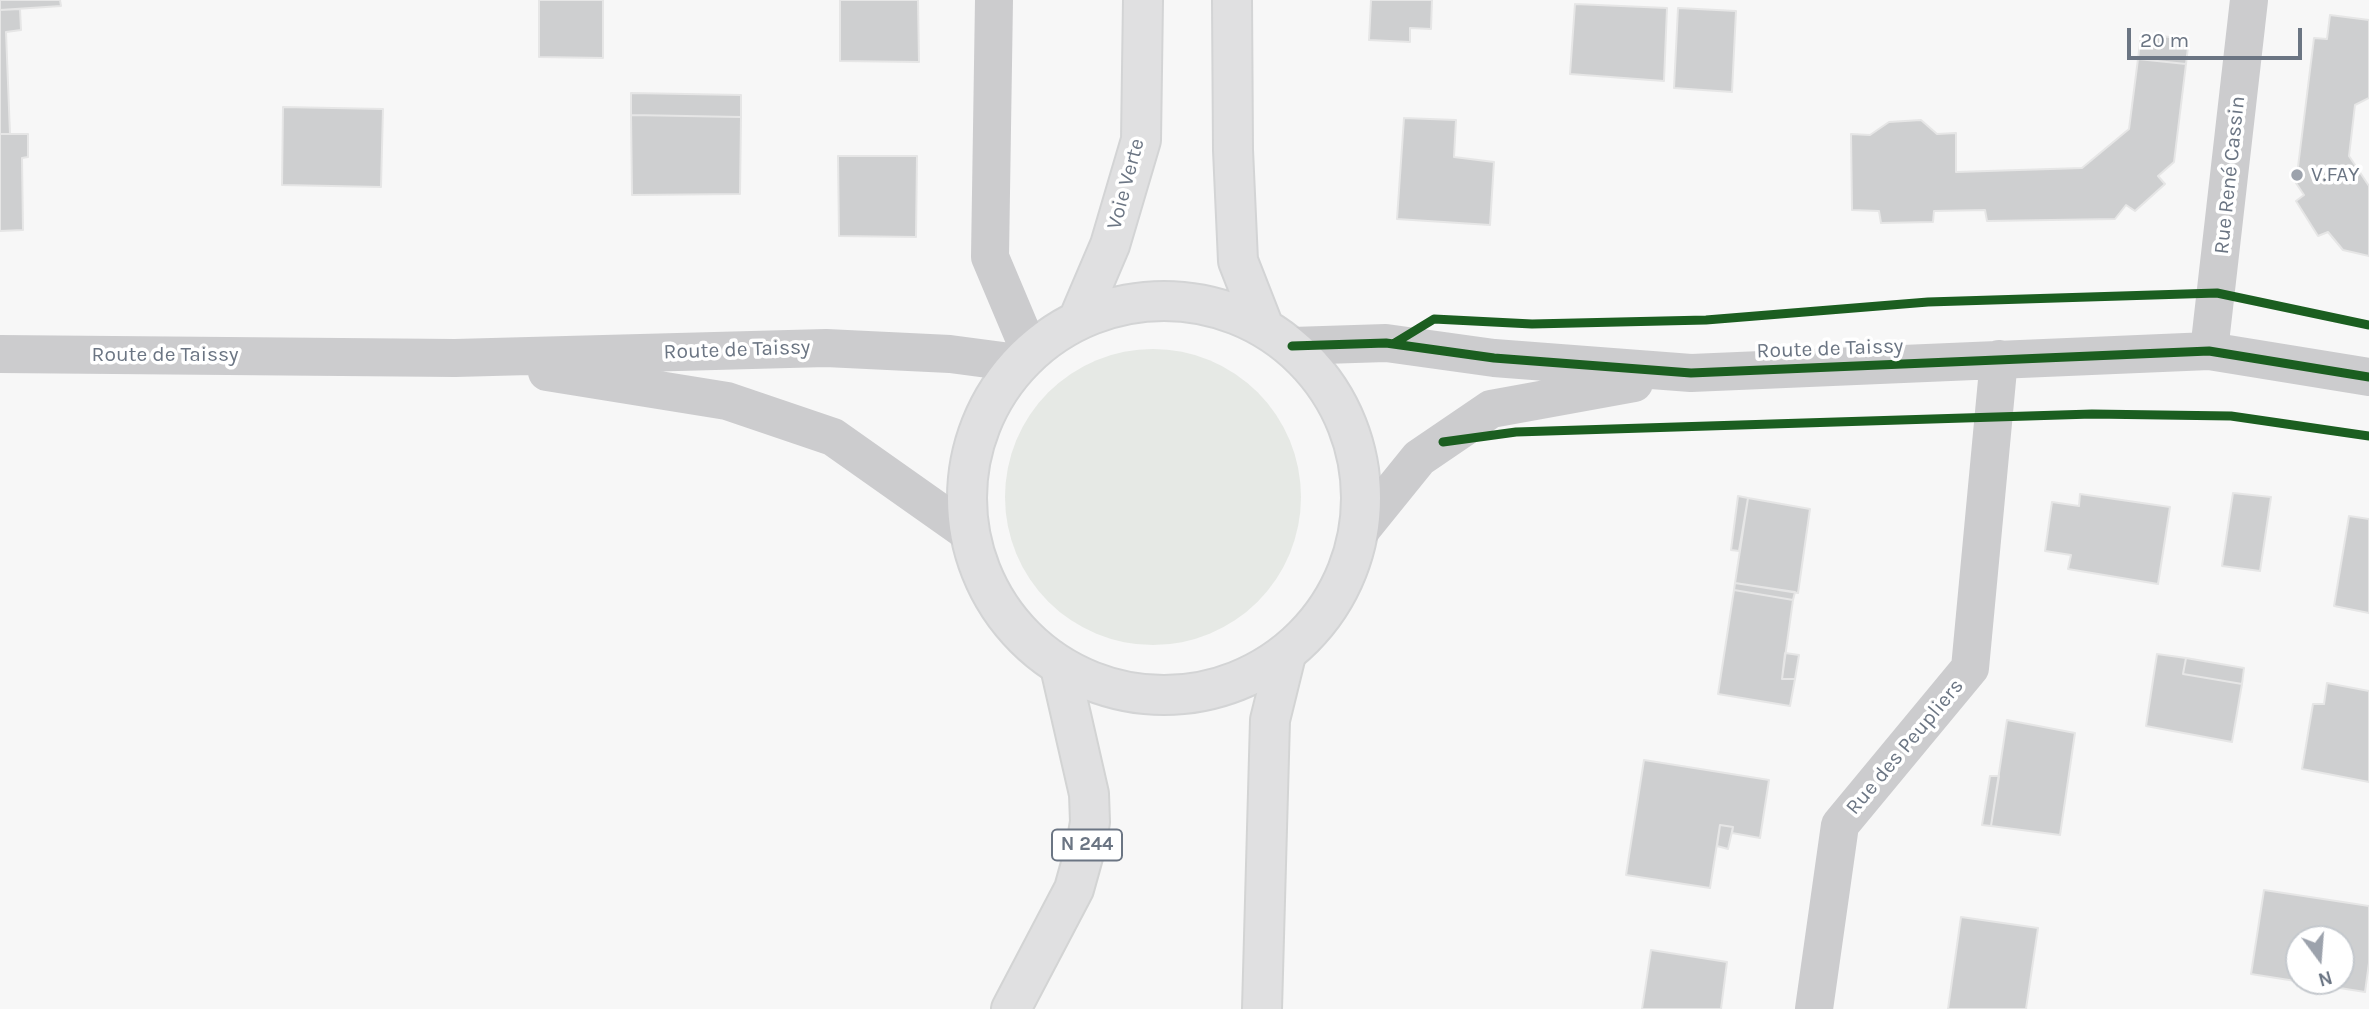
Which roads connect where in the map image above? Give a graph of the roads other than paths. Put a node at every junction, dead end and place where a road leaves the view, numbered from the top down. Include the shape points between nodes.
1 (994, 0) edge
2 (1143, 0) edge
3 (1232, 0) edge
4 (2249, 0) edge
5 (1078, 320) junction
6 (1277, 336) junction
7 (2209, 351) junction
8 (0, 354) edge
9 (1024, 357) junction
10 (455, 358) junction
11 (1999, 359) junction
12 (1691, 373) junction
13 (2369, 377) edge
14 (1360, 531) junction
15 (969, 533) junction
16 (1286, 655) junction
17 (1060, 667) junction
18 (1011, 1009) edge
19 (1262, 1009) edge
20 (1814, 1009) edge

1 - 9 street via 990,257
2 - 5 main road, Voie Verte via 1141,139 1110,245
3 - 6 main road via 1238,261
4 - 7 street, Rue René Cassin
5 - 6 main road via 1139,301 1203,303
5 - 9 main road
6 - 12 street, Route de Taissy
6 - 14 main road via 1327,384 1351,430 1362,480
7 - 11 street, Route de Taissy
7 - 13 street, Route de Taissy
8 - 10 street, Route de Taissy
9 - 10 street, Route de Taissy via 825,348
9 - 15 main road via 991,400 974,443 966,488
10 - 15 street, Route de Taissy via 727,401 751,409 833,437
11 - 12 street, Route de Taissy
11 - 20 street, Rue des Peupliers via 1970,668 1840,825
12 - 14 street, Route de Taissy via 1491,409 1419,458
14 - 16 main road via 1345,578 1320,620
15 - 17 main road via 986,586 1018,632
16 - 17 main road via 1245,679 1199,693 1151,696 1104,687
16 - 19 main road via 1270,720
17 - 18 main road, N 244 via 1089,794 1090,822 1074,889

